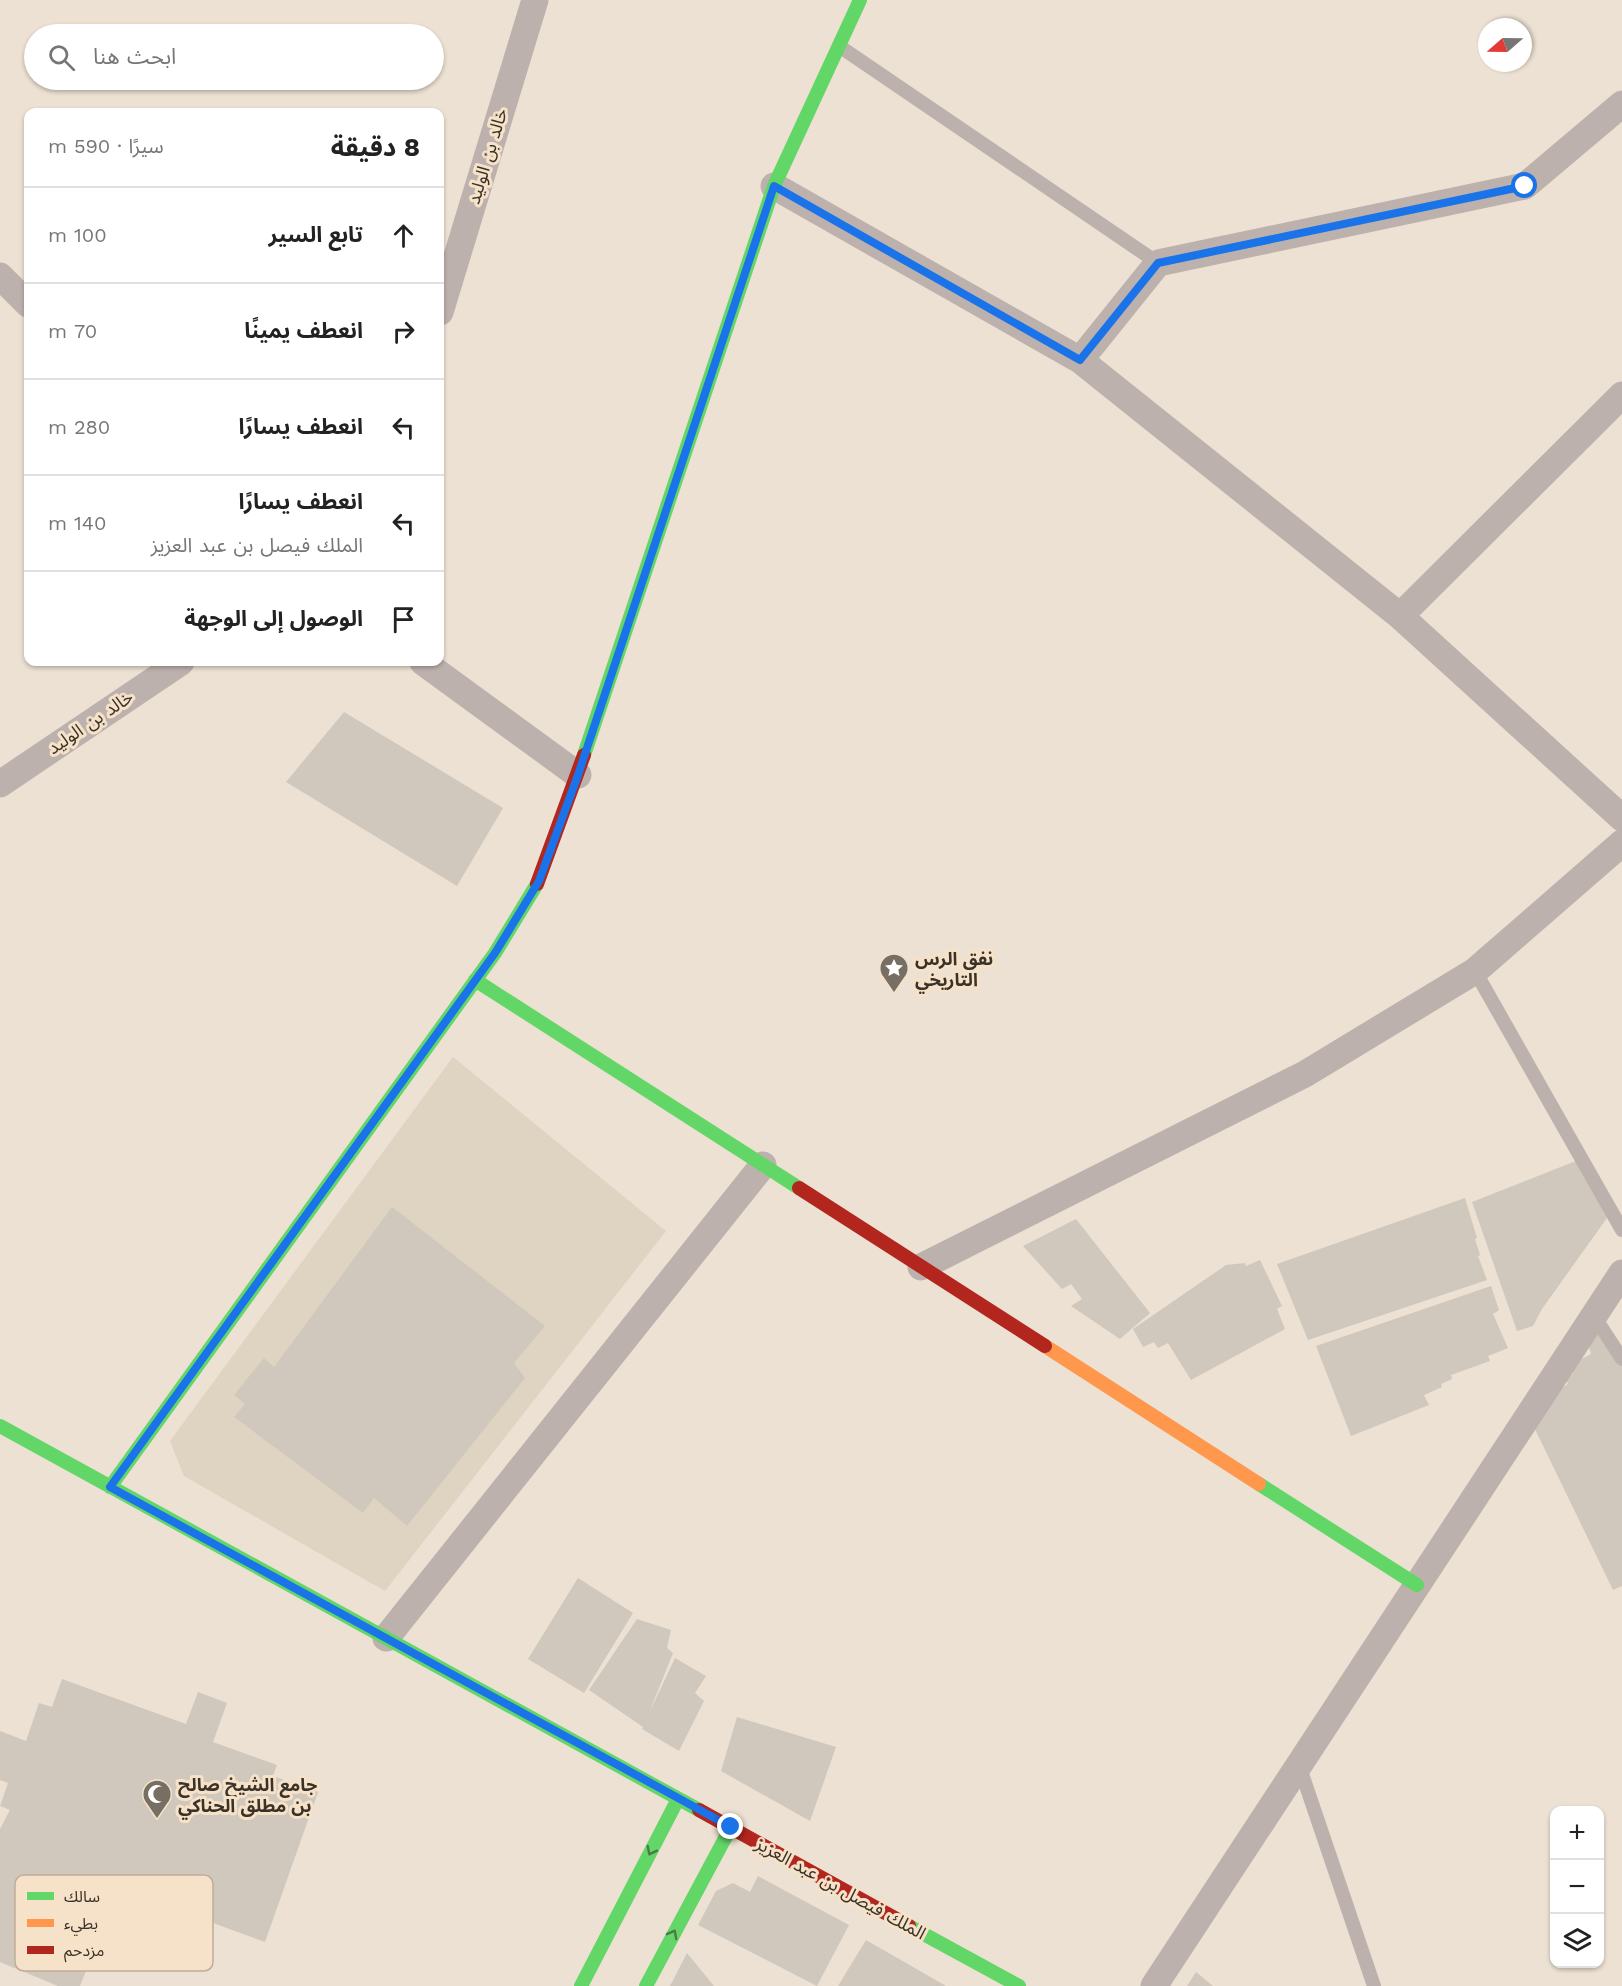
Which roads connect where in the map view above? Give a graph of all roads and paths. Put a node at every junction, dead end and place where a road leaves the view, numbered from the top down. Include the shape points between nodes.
1 (535, 0) edge
2 (860, 0) edge
3 (839, 46) junction
4 (1622, 104) edge
5 (774, 186) junction
6 (1158, 263) junction
7 (0, 276) edge
8 (444, 299) edge
9 (24, 300) edge
10 (1080, 360) junction
11 (1622, 395) edge
12 (1400, 616) junction
13 (175, 666) edge
14 (428, 666) edge
15 (578, 775) junction
16 (0, 784) edge
17 (1622, 818) edge
18 (1622, 843) edge
19 (1474, 971) junction
20 (475, 981) junction
21 (763, 1165) junction
22 (1622, 1230) edge
23 (921, 1267) junction
24 (1622, 1273) edge
25 (1594, 1316) junction
26 (1622, 1359) edge
27 (0, 1426) edge
28 (110, 1487) junction
29 (1417, 1585) junction
30 (386, 1638) junction
31 (1299, 1765) junction
32 (678, 1799) junction
33 (731, 1827) junction
34 (581, 1986) edge
35 (646, 1986) edge
36 (1019, 1986) edge
37 (1154, 1986) edge
38 (1374, 1986) edge

1 - 8 street, خالد بن الوليد
2 - 3 street
3 - 5 street
3 - 6 lane
4 - 6 street via 1525,186
5 - 10 street
5 - 15 street
6 - 10 street
7 - 9 street
10 - 12 street
11 - 12 street
12 - 17 street
13 - 16 street, خالد بن الوليد
14 - 15 street
15 - 20 street via 539,881
18 - 19 street
19 - 22 lane
19 - 23 street via 1305,1074
20 - 21 street
20 - 28 street
21 - 23 street
21 - 30 street
23 - 29 street
24 - 25 street
25 - 26 lane
25 - 29 street
27 - 28 street, الملك فيصل بن عبد العزيز
28 - 30 street, الملك فيصل بن عبد العزيز
29 - 31 street
30 - 32 street, الملك فيصل بن عبد العزيز
31 - 37 street
31 - 38 lane
32 - 33 street, الملك فيصل بن عبد العزيز
32 -> 34 street
35 -> 33 street
33 - 36 street, الملك فيصل بن عبد العزيز

